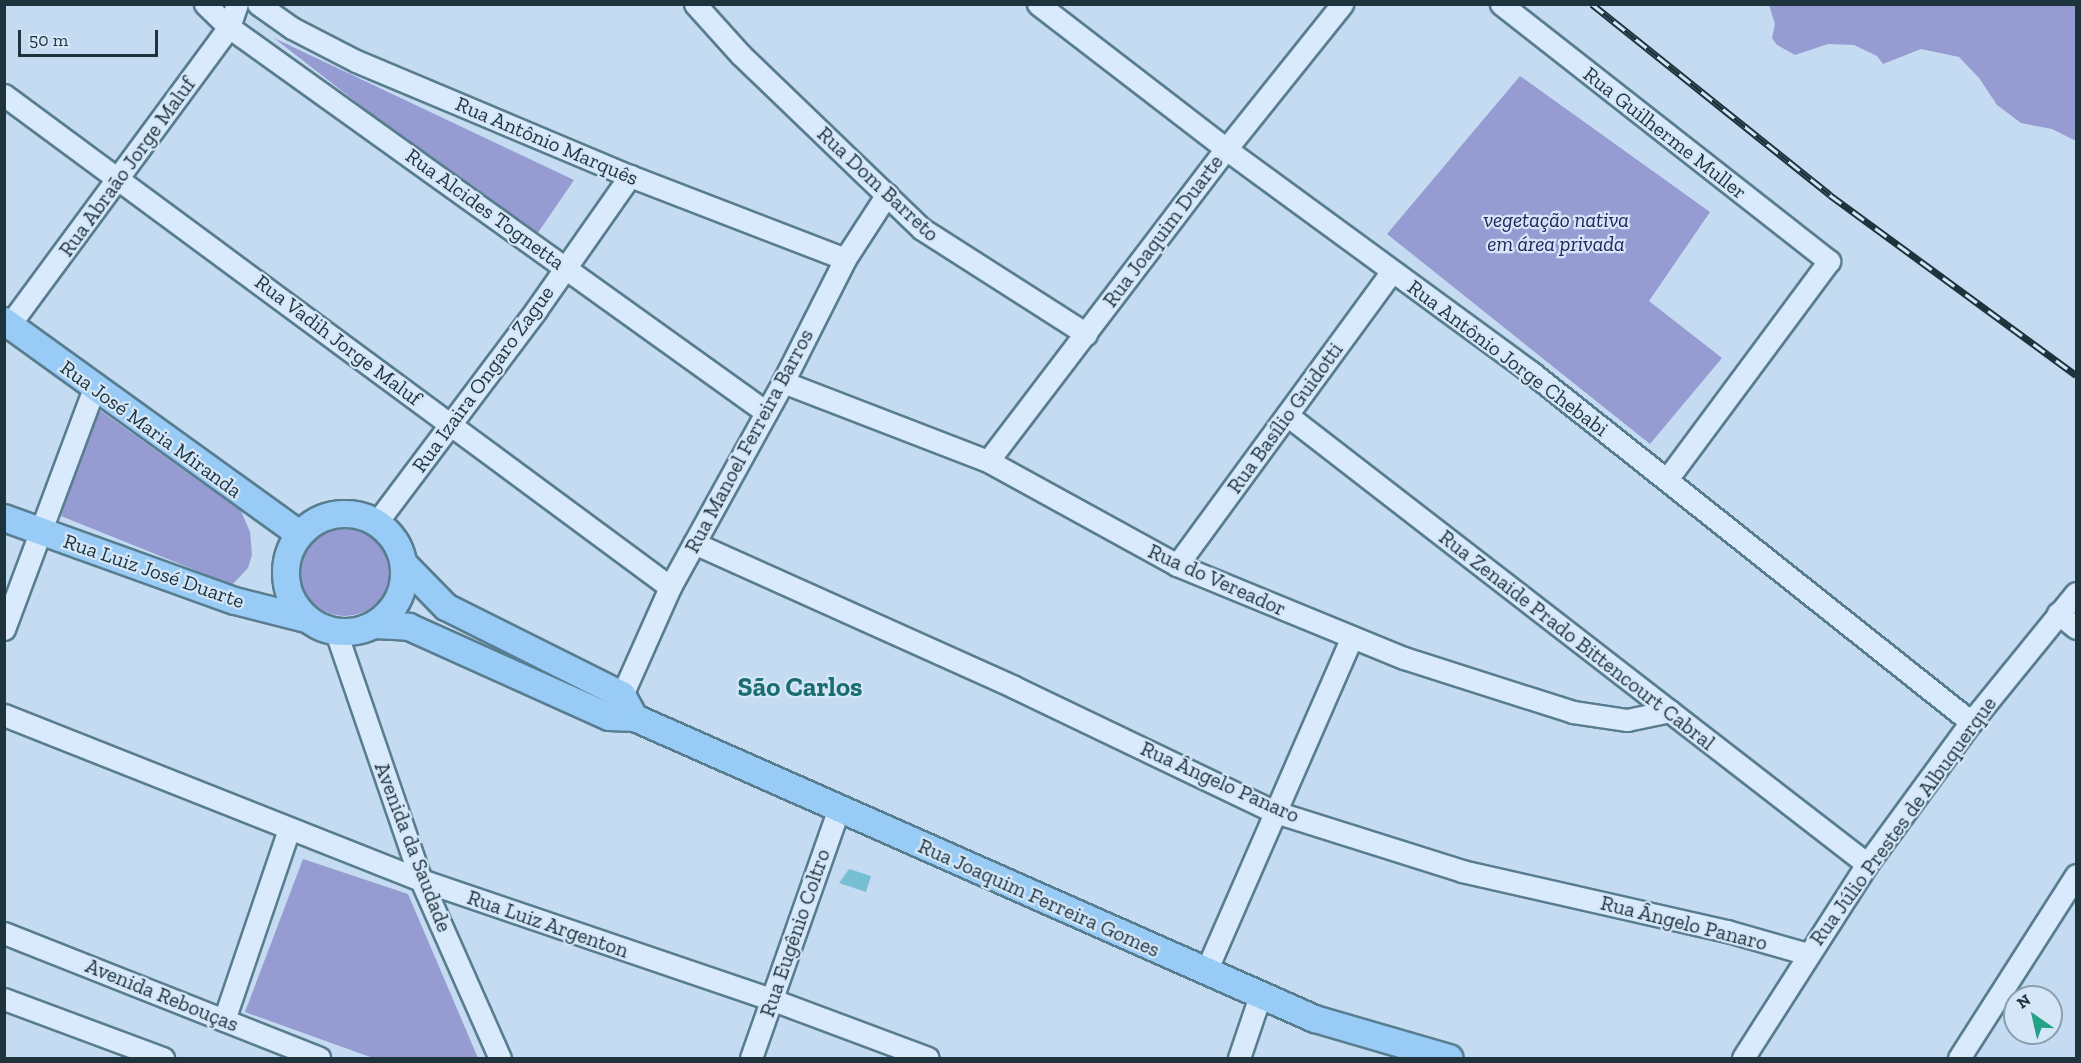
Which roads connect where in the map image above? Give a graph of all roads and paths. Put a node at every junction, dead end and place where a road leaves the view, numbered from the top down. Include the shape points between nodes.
1 (205, 4) edge
2 (237, 4) edge
3 (258, 4) edge
4 (1038, 4) edge
5 (1342, 4) edge
6 (1501, 4) edge
7 (700, 5) edge
8 (230, 27) junction
9 (4, 95) edge
10 (1226, 149) junction
11 (630, 176) junction
12 (120, 178) junction
13 (887, 194) junction
14 (845, 259) junction
15 (565, 267) junction
16 (1392, 271) junction
17 (7, 322) edge
18 (1086, 334) junction
19 (783, 382) junction
20 (94, 388) junction
21 (766, 412) junction
22 (1287, 415) junction
23 (450, 424) junction
24 (988, 461) junction
25 (1668, 478) junction
26 (4, 518) edge
27 (377, 522) junction
28 (41, 532) junction
29 (299, 534) junction
30 (694, 543) junction
31 (404, 564) junction
32 (1177, 565) junction
33 (670, 587) junction
34 (2076, 593) edge
35 (2058, 613) junction
36 (306, 619) junction
37 (374, 625) junction
38 (2076, 628) edge
39 (4, 629) edge
40 (336, 632) junction
41 (1351, 639) junction
42 (622, 695) junction
43 (1670, 711) junction
44 (4, 714) edge
45 (635, 718) junction
46 (1971, 722) junction
47 (839, 808) junction
48 (1275, 812) junction
49 (290, 829) junction
50 (1867, 864) junction
51 (2076, 875) edge
52 (421, 880) junction
53 (4, 933) edge
54 (1808, 954) junction
55 (1206, 971) junction
56 (1260, 996) junction
57 (4, 999) edge
58 (772, 1000) junction
59 (224, 1020) junction
60 (163, 1059) edge
61 (319, 1059) edge
62 (500, 1059) edge
63 (751, 1059) edge
64 (928, 1059) edge
65 (1239, 1059) edge
66 (1449, 1059) edge
67 (1743, 1059) edge
68 (1959, 1059) edge

1 - 8 street, Rua Alcides Tognetta
2 - 8 street, Rua Abraão Jorge Maluf
3 - 11 street, Rua Antônio Marquês via 292,28 356,61
4 - 10 street, Rua Antônio Jorge Chebabi
5 - 10 street, Rua Joaquim Duarte
6 - 25 street, Rua Guilherme Muller via 1829,261
7 - 13 street, Rua Dom Barreto via 741,55
8 - 12 street, Rua Abraão Jorge Maluf
8 - 15 street, Rua Alcides Tognetta
9 - 12 street, Rua Vadih Jorge Maluf
10 - 16 street, Rua Antônio Jorge Chebabi
10 - 18 street, Rua Joaquim Duarte
11 - 14 street, Rua Antônio Marquês
11 - 15 street, Rua Izaira Ongaro Zague
12 - 17 street, Rua Abraão Jorge Maluf
12 - 23 street, Rua Vadih Jorge Maluf
13 - 14 street, Rua Manoel Ferreira Barros
13 - 18 street, Rua Dom Barreto via 922,229 951,250
14 - 19 street, Rua Manoel Ferreira Barros
15 - 21 street, Rua Alcides Tognetta
15 - 23 street, Rua Izaira Ongaro Zague
16 - 22 street, Rua Basílio Guidotti
16 - 25 street, Rua Antônio Jorge Chebabi
17 - 20 main road, Rua José Maria Miranda
18 - 24 street, Rua Joaquim Duarte
19 - 21 street, Rua Manoel Ferreira Barros
19 - 24 street, Rua do Vereador
20 - 28 street
20 - 29 main road, Rua José Maria Miranda
21 - 30 street, Rua Manoel Ferreira Barros
22 - 32 street, Rua Basílio Guidotti
22 - 43 street, Rua Zenaide Prado Bittencourt Cabral
23 - 27 street, Rua Izaira Ongaro Zague
23 - 33 street, Rua Vadih Jorge Maluf
24 - 32 street, Rua do Vereador
25 - 46 street, Rua Antônio Jorge Chebabi
26 - 28 main road, Rua Luiz José Duarte
27 - 29 main road via 339,514
27 - 31 main road via 389,534
28 - 36 main road, Rua Luiz José Duarte via 235,601
28 - 39 street
29 - 36 main road via 287,570 288,588
30 - 33 street, Rua Manoel Ferreira Barros
30 - 48 street, Rua Ângelo Panaro via 1014,687
31 - 37 main road via 397,598
31 - 42 main road via 446,607
32 - 41 street, Rua do Vereador
33 - 42 street, Rua Manoel Ferreira Barros
34 - 35 street, Rua Júlio Prestes de Albuquerque
35 - 38 street
35 - 46 street, Rua Júlio Prestes de Albuquerque
36 - 40 main road
37 - 40 main road via 359,631
37 - 45 main road, Rua Joaquim Ferreira Gomes via 409,627 609,717
40 - 52 street, Avenida da Saudade
41 - 43 street, Rua do Vereador via 1573,712 1627,720
41 - 48 street
42 - 45 main road
43 - 50 street, Rua Zenaide Prado Bittencourt Cabral
44 - 49 street, Rua Luiz Argenton
45 - 47 main road, Rua Joaquim Ferreira Gomes
46 - 50 street, Rua Júlio Prestes de Albuquerque
47 - 55 main road, Rua Joaquim Ferreira Gomes
47 - 58 street, Rua Eugênio Coltro
48 - 54 street, Rua Ângelo Panaro via 1462,870
48 - 55 street
49 - 52 street, Rua Luiz Argenton
49 - 59 street
50 - 54 street, Rua Júlio Prestes de Albuquerque
51 - 68 street
52 - 58 street, Rua Luiz Argenton
52 - 62 street, Avenida da Saudade
53 - 59 street, Avenida Rebouças
54 - 67 street, Rua Júlio Prestes de Albuquerque
55 - 56 main road, Rua Joaquim Ferreira Gomes
56 - 65 street
56 - 66 main road, Rua Joaquim Ferreira Gomes via 1315,1019
57 - 60 street
58 - 63 street, Rua Eugênio Coltro
58 - 64 street, Rua Luiz Argenton
59 - 61 street, Avenida Rebouças

